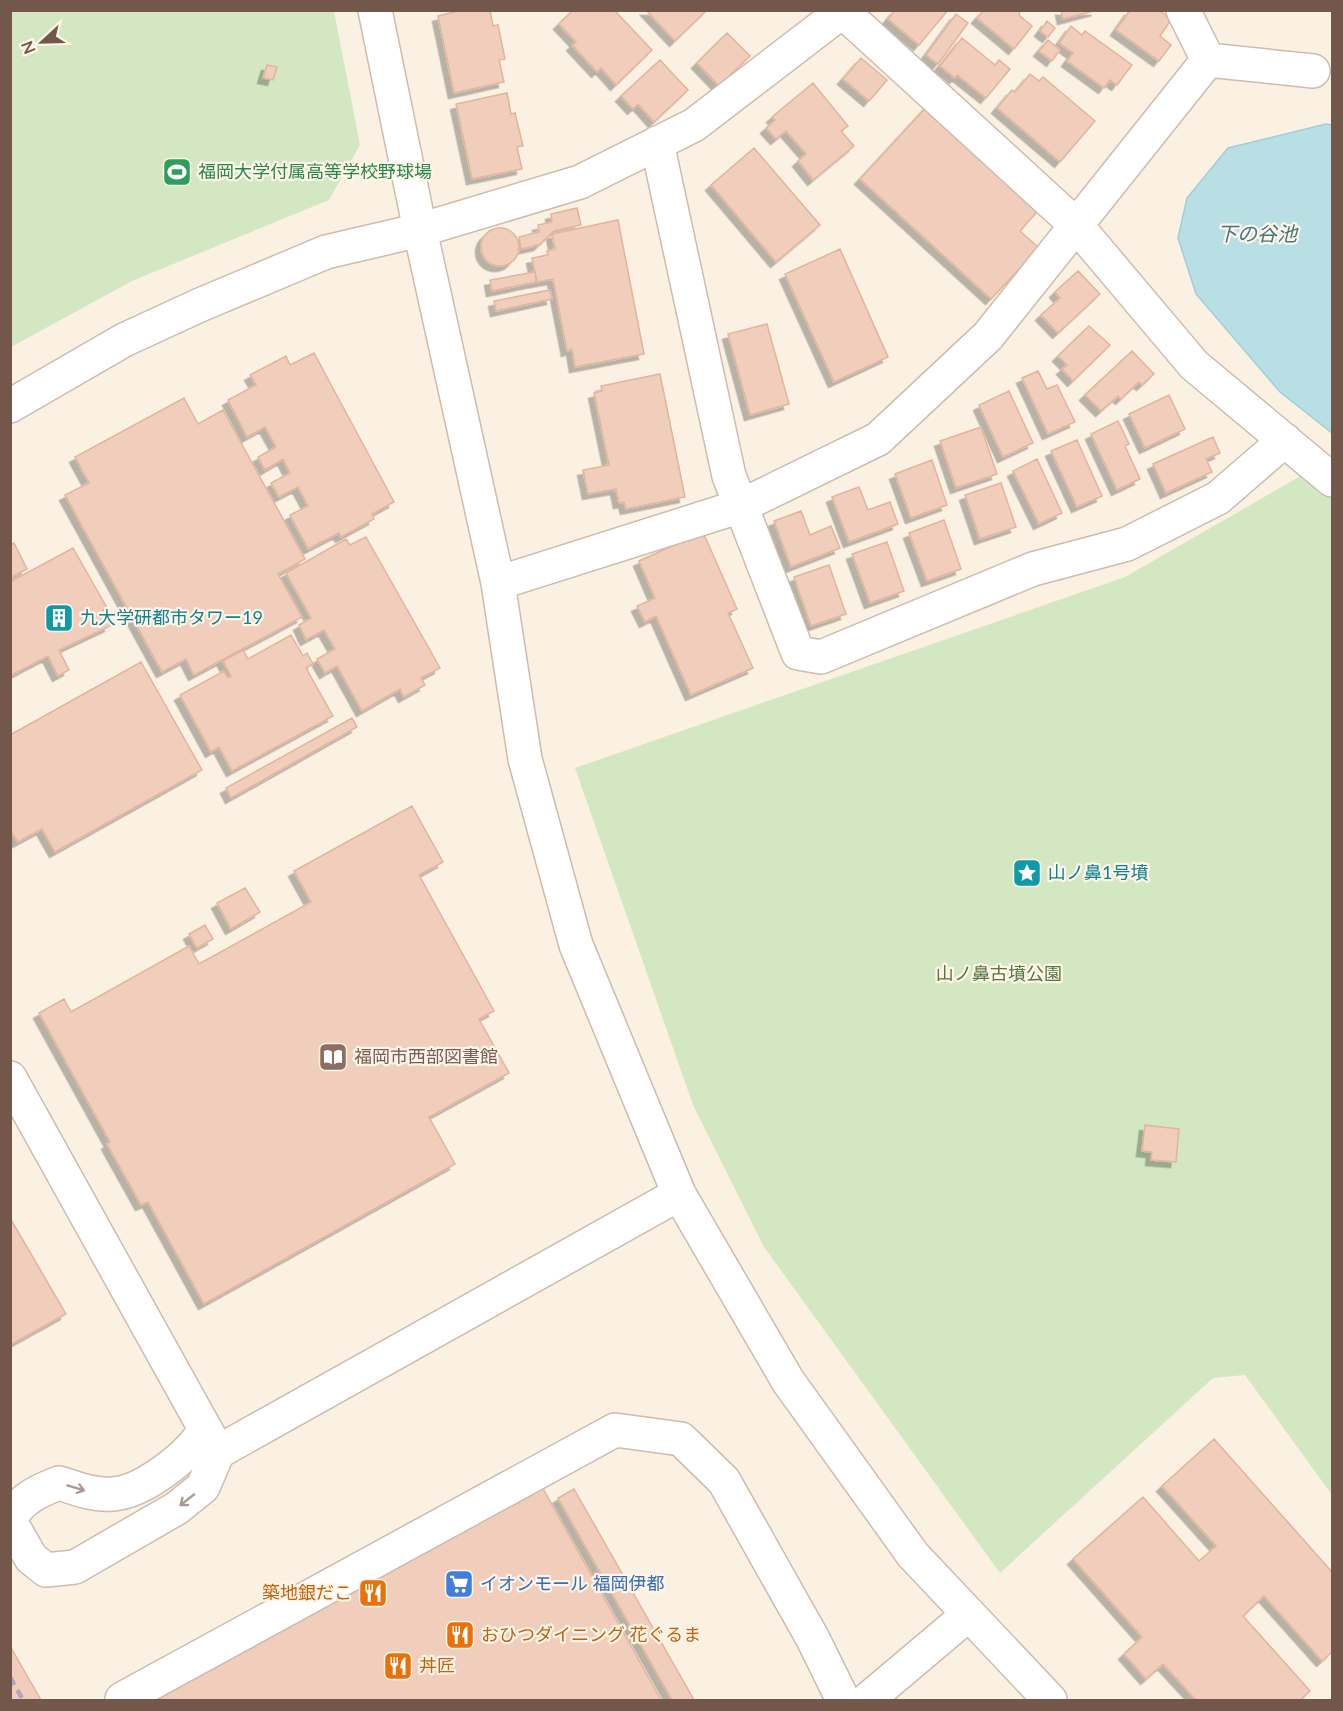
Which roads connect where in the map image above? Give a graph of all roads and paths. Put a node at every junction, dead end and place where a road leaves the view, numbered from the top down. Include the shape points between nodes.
1 (375, 10) edge
2 (1184, 10) edge
3 (842, 11) edge
4 (1208, 60) junction
5 (1313, 71) dead end
6 (657, 143) junction
7 (1076, 225) junction
8 (420, 230) junction
9 (10, 406) edge
10 (1285, 440) junction
11 (1332, 480) edge
12 (741, 506) junction
13 (498, 583) junction
14 (10, 1078) edge
15 (679, 1194) junction
16 (211, 1441) junction
17 (10, 1519) edge
18 (969, 1614) junction
19 (122, 1699) dead end
20 (843, 1701) edge
21 (867, 1701) edge
22 (1050, 1701) edge

1 - 8 street
2 - 4 street
3 - 6 street via 694,125
3 - 7 street
4 - 5 street
4 - 7 street
6 - 8 street via 580,182
6 - 12 street via 729,476
7 - 10 street via 1194,365
7 - 12 street via 988,336 878,439
8 - 9 street via 326,252 200,305 124,340
8 - 13 street
10 - 11 street
10 - 12 street via 1218,498 1127,544 1034,570 821,657 798,653
12 - 13 street
13 - 15 street via 525,759 576,945
14 - 16 street
15 - 16 street
15 - 18 street via 788,1381 914,1555
17 -> 16 street via 21,1502 37,1491 59,1483 114,1495 148,1482 196,1445
16 -> 17 street via 203,1487 177,1508 75,1567 46,1570 31,1558
18 - 21 street
18 - 22 street
19 - 20 street via 615,1430 681,1439 724,1481 813,1639

